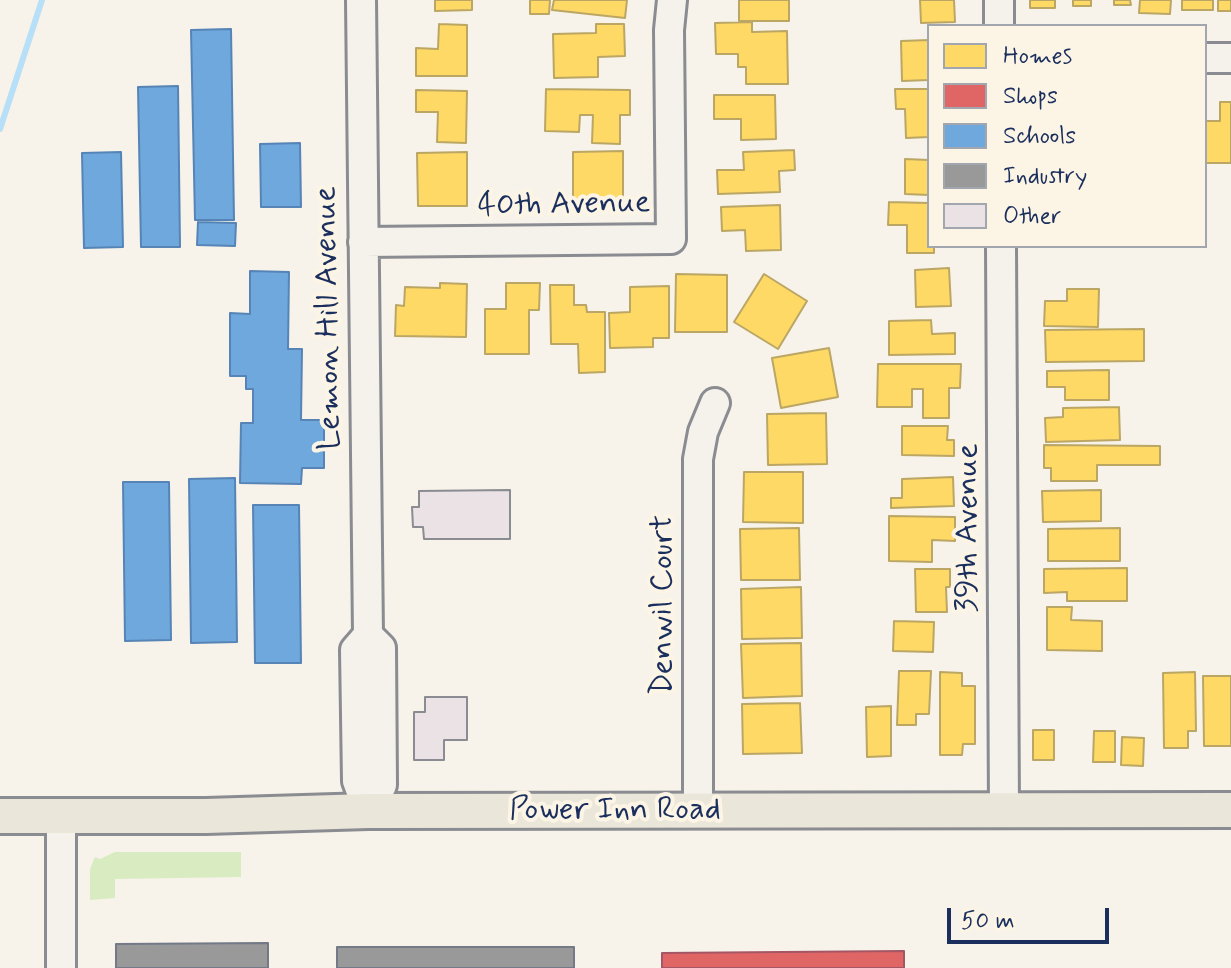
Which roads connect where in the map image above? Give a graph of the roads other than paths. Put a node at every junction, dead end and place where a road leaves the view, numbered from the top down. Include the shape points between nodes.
1 (361, 0) edge
2 (672, 0) edge
3 (999, 0) edge
4 (999, 24) edge
5 (1207, 58) edge
6 (1231, 58) edge
7 (363, 242) junction
8 (1001, 248) edge
9 (715, 403) dead end
10 (1004, 810) junction
11 (1231, 810) edge
12 (368, 811) junction
13 (698, 811) junction
14 (0, 816) edge
15 (61, 816) junction
16 (61, 968) edge

1 - 7 street, Lemon Hill Avenue
2 - 7 street, 40th Avenue via 671,239
3 - 4 street
5 - 6 street
7 - 12 street, Lemon Hill Avenue via 368,635 381,648 382,785
8 - 10 street, 39th Avenue
9 - 13 street, Denwil Court via 698,459
10 - 11 main road, Power Inn Road
10 - 13 main road, Power Inn Road
12 - 13 main road, Power Inn Road
12 - 15 main road, Power Inn Road
14 - 15 main road, Power Inn Road
15 - 16 street

